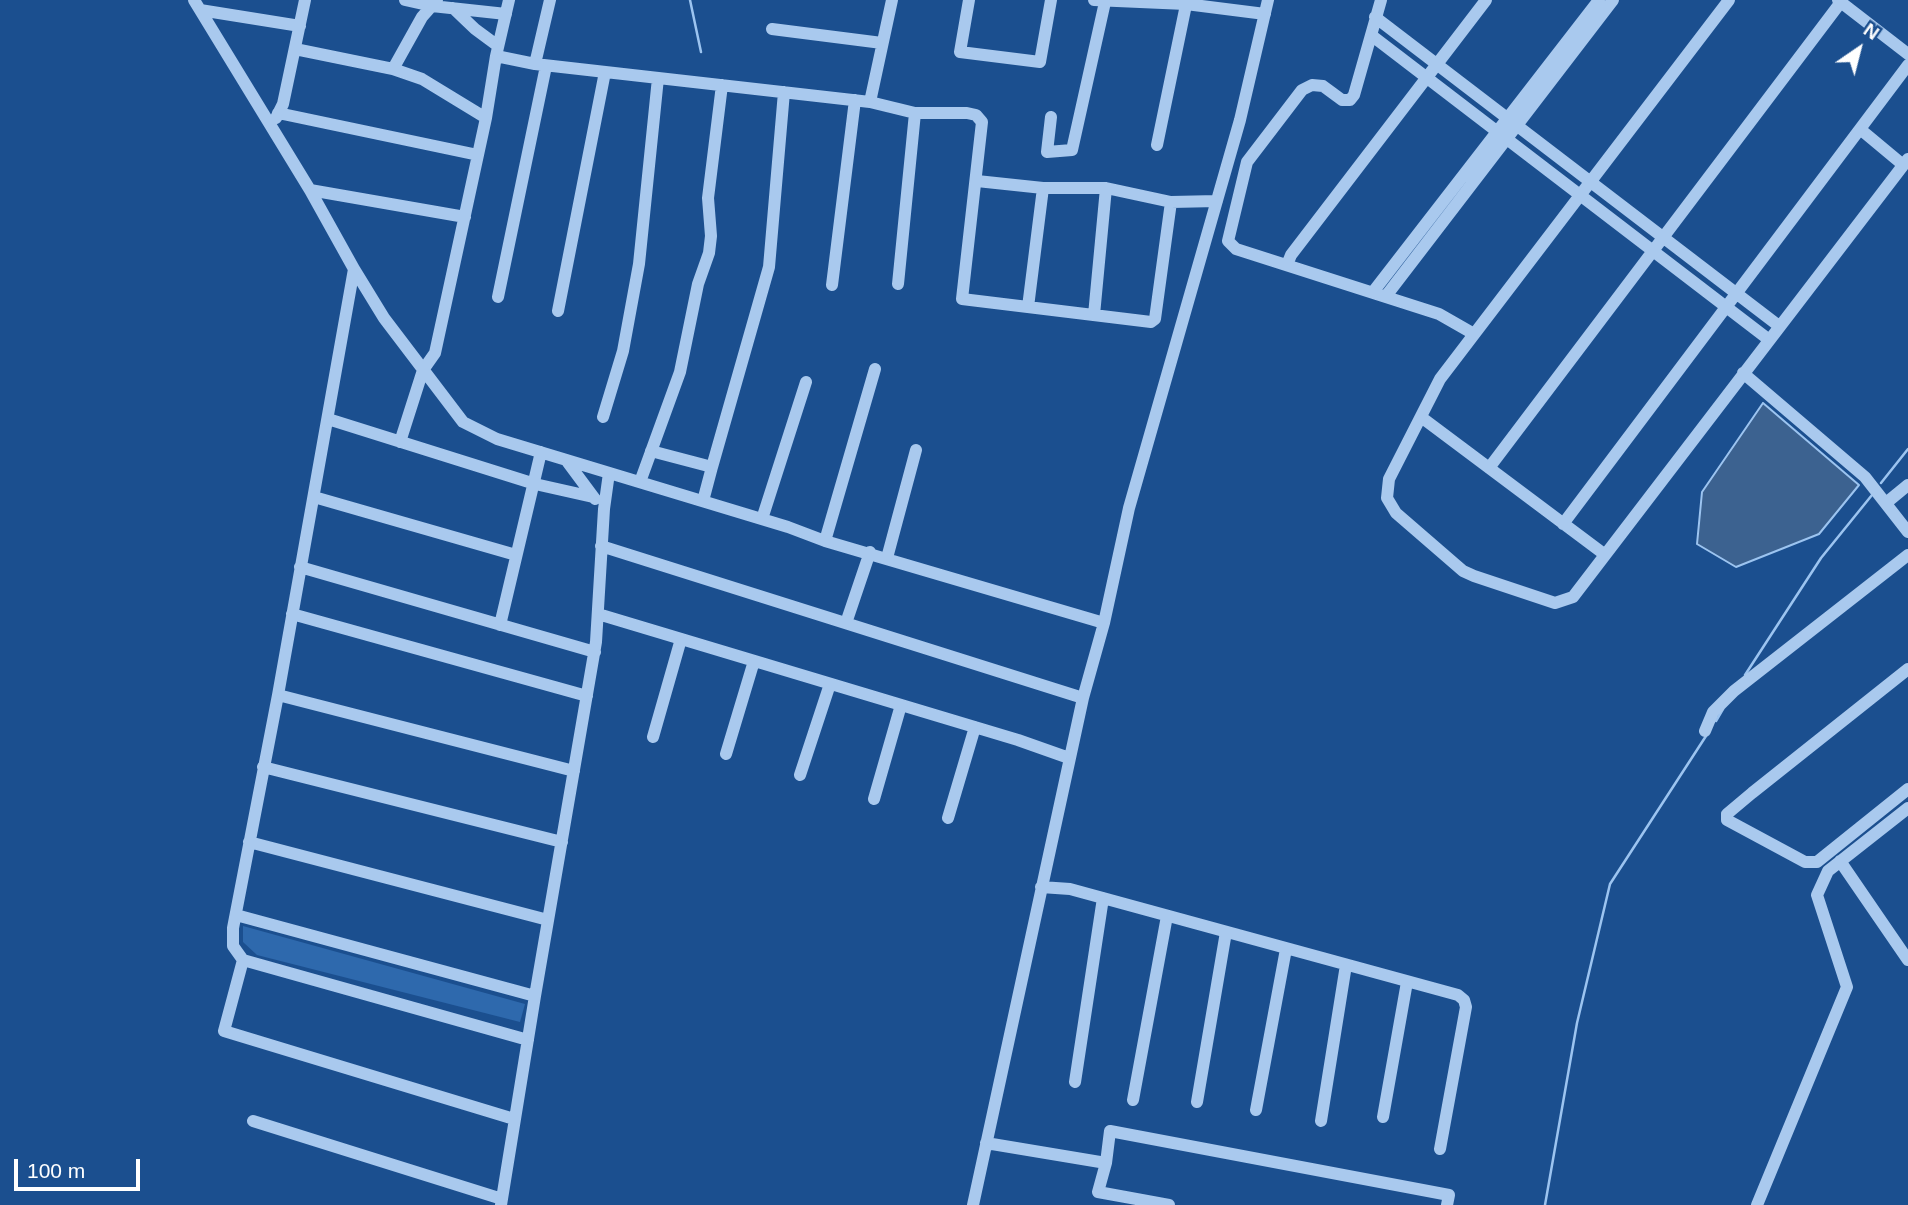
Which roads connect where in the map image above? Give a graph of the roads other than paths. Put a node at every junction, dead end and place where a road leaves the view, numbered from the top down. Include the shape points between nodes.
1 (305, 0) edge
2 (405, 0) edge
3 (509, 0) edge
4 (550, 0) edge
5 (892, 0) edge
6 (969, 0) edge
7 (1051, 0) edge
8 (1268, 0) edge
9 (1381, 0) edge
10 (1486, 0) edge
11 (1599, 0) edge
12 (1614, 0) edge
13 (1729, 0) edge
14 (1100, 1) edge
15 (1840, 1) edge
16 (1186, 2) edge
17 (434, 3) edge
18 (197, 5) edge
19 (453, 8) junction
20 (506, 14) junction
21 (1265, 14) junction
22 (1376, 17) junction
23 (300, 26) junction
24 (772, 29) dead end
25 (1371, 35) junction
26 (882, 43) junction
27 (295, 49) junction
28 (497, 51) junction
29 (1908, 54) edge
30 (1437, 64) junction
31 (540, 65) junction
32 (1908, 65) edge
33 (393, 69) junction
34 (605, 72) junction
35 (657, 78) junction
36 (1426, 78) junction
37 (722, 85) junction
38 (784, 92) junction
39 (855, 100) junction
40 (870, 102) junction
41 (278, 113) junction
42 (915, 113) junction
43 (1051, 117) dead end
44 (486, 118) junction
45 (1513, 121) junction
46 (271, 126) junction
47 (1860, 129) junction
48 (1502, 135) junction
49 (1157, 145) dead end
50 (478, 155) junction
51 (1905, 162) edge
52 (1590, 180) junction
53 (977, 181) junction
54 (1043, 188) junction
55 (1106, 188) junction
56 (310, 190) junction
57 (1580, 194) junction
58 (1217, 201) junction
59 (1171, 202) junction
60 (465, 217) junction
61 (1663, 236) junction
62 (1652, 250) junction
63 (1287, 265) junction
64 (354, 269) junction
65 (898, 284) dead end
66 (832, 285) dead end
67 (1737, 293) junction
68 (1380, 294) junction
69 (498, 297) dead end
70 (1028, 307) junction
71 (1726, 307) junction
72 (558, 311) dead end
73 (1094, 315) junction
74 (1779, 326) junction
75 (1474, 334) junction
76 (1769, 339) junction
77 (875, 369) dead end
78 (423, 370) junction
79 (1743, 373) junction
80 (806, 382) dead end
81 (603, 416) dead end
82 (1421, 417) junction
83 (328, 419) junction
84 (400, 442) junction
85 (916, 450) dead end
86 (651, 451) junction
87 (541, 452) junction
88 (565, 460) junction
89 (712, 467) junction
90 (1489, 468) junction
91 (609, 473) junction
92 (640, 482) junction
93 (535, 484) junction
94 (1908, 485) edge
95 (314, 497) junction
96 (593, 497) junction
97 (703, 502) junction
98 (1886, 503) junction
99 (604, 509) junction
100 (762, 519) junction
101 (1563, 523) junction
102 (1908, 532) edge
103 (825, 541) junction
104 (601, 546) junction
105 (870, 552) junction
106 (1604, 554) junction
107 (516, 555) junction
108 (887, 558) junction
109 (1907, 559) edge
110 (300, 567) junction
111 (292, 614) junction
112 (597, 614) junction
113 (1104, 623) junction
114 (846, 624) junction
115 (500, 625) junction
116 (681, 639) junction
117 (595, 652) junction
118 (754, 661) junction
119 (1908, 669) edge
120 (830, 684) junction
121 (278, 695) junction
122 (587, 696) junction
123 (1083, 698) junction
124 (901, 705) junction
125 (975, 727) junction
126 (1705, 731) dead end
127 (653, 737) dead end
128 (726, 754) dead end
129 (1069, 758) junction
130 (263, 767) junction
131 (574, 771) junction
132 (800, 775) dead end
133 (1908, 789) edge
134 (874, 799) dead end
135 (1908, 808) edge
136 (947, 818) dead end
137 (249, 842) junction
138 (562, 842) junction
139 (1840, 862) junction
140 (1041, 887) junction
141 (1103, 898) junction
142 (236, 915) junction
143 (1167, 916) junction
144 (548, 920) junction
145 (1226, 932) junction
146 (1286, 949) junction
147 (243, 960) junction
148 (1908, 960) edge
149 (1346, 965) junction
150 (1407, 982) junction
151 (535, 996) junction
152 (528, 1040) junction
153 (1075, 1082) dead end
154 (1133, 1100) dead end
155 (1197, 1102) dead end
156 (1256, 1110) dead end
157 (1383, 1117) dead end
158 (514, 1119) junction
159 (253, 1121) dead end
160 (1321, 1121) dead end
161 (986, 1143) junction
162 (1440, 1149) dead end
163 (1106, 1163) junction
164 (502, 1202) edge
165 (972, 1205) edge
166 (1169, 1205) edge
167 (1447, 1205) edge
168 (1757, 1205) edge

1 - 23 street
2 - 17 street
3 - 20 street
4 - 31 street
5 - 26 street
6 - 7 street via 960,52 1040,62
8 - 21 street
9 - 22 street
10 - 30 street
11 - 45 street
12 - 45 street
13 - 52 street
14 - 16 street
14 - 43 street via 1072,150 1047,152
15 - 29 street
15 - 61 street
16 - 21 street
16 - 49 street
17 - 19 street
17 - 33 street
18 - 23 street
18 - 46 street
19 - 20 street
19 - 28 street
20 - 28 street
21 - 58 street
22 - 25 street
22 - 30 street
23 - 27 street
24 - 26 street
25 - 36 street
25 - 63 street via 1350,100 1342,100 1323,86 1302,90 1247,162 1228,241 1236,249
26 - 40 street
27 - 33 street
27 - 41 street
28 - 31 street
28 - 44 street
30 - 36 street
30 - 45 street
31 - 34 street
31 - 69 street
32 - 47 street
33 - 44 street via 422,79
34 - 35 street
34 - 72 street
35 - 37 street
35 - 81 street via 639,264 623,351
36 - 48 street
36 - 63 street
37 - 38 street
37 - 86 street via 708,198 709,253 680,372
38 - 39 street
38 - 89 street via 769,267
39 - 40 street
39 - 66 street
40 - 42 street
41 - 46 street
41 - 50 street
42 - 53 street via 979,117
42 - 65 street
44 - 50 street
45 - 48 street
45 - 52 street
46 - 56 street
47 - 51 street
47 - 67 street
48 - 57 street
48 - 68 street
50 - 60 street
51 - 74 street
52 - 57 street
52 - 61 street
53 - 54 street
53 - 70 street via 962,299
54 - 55 street
54 - 70 street
55 - 59 street
55 - 73 street
56 - 60 street
56 - 64 street
57 - 62 street
57 - 75 street
58 - 59 street
58 - 113 street via 1129,508
59 - 73 street via 1156,319
60 - 78 street via 435,353
61 - 62 street
61 - 67 street
62 - 71 street
62 - 90 street
63 - 68 street
64 - 78 street
64 - 83 street
67 - 71 street
67 - 74 street
68 - 75 street via 1440,314
70 - 73 street
71 - 76 street
71 - 101 street
74 - 76 street
75 - 82 street via 1440,379
76 - 79 street
77 - 103 street
78 - 84 street
78 - 87 street via 463,422 496,439
79 - 98 street via 1865,477
79 - 106 street
80 - 100 street
82 - 90 street
82 - 106 street via 1390,479 1387,498 1396,513 1463,570 1555,603 1573,597
83 - 84 street
83 - 95 street
84 - 93 street
85 - 108 street
86 - 89 street
86 - 92 street
87 - 88 street
87 - 93 street
88 - 91 street
88 - 96 street
89 - 97 street
90 - 101 street
91 - 92 street
91 - 99 street
92 - 97 street
93 - 96 street
93 - 107 street
94 - 98 street
95 - 107 street
95 - 110 street
96 - 99 street
97 - 100 street
98 - 102 street
99 - 104 street
100 - 103 street
101 - 106 street
103 - 105 street
104 - 112 street
104 - 114 street
105 - 108 street
105 - 114 street
107 - 115 street
108 - 113 street
109 - 126 street via 1734,691 1713,712
110 - 111 street
110 - 115 street
111 - 121 street
111 - 122 street
112 - 116 street
112 - 117 street
113 - 123 street
114 - 123 street
115 - 117 street
116 - 118 street
116 - 127 street
117 - 122 street
118 - 120 street
118 - 128 street
119 - 133 street via 1752,793 1727,814 1727,820 1805,862 1817,862
120 - 124 street
120 - 132 street
121 - 130 street
121 - 131 street
122 - 131 street
123 - 129 street
124 - 125 street
124 - 134 street
125 - 129 street
125 - 136 street
129 - 140 street
130 - 137 street
130 - 138 street
131 - 138 street
135 - 139 street
137 - 142 street
137 - 144 street
138 - 144 street
139 - 148 street
139 - 168 street via 1828,871 1817,895 1847,987
140 - 141 street
140 - 161 street
141 - 143 street
141 - 153 street
142 - 147 street via 233,946
142 - 151 street
143 - 145 street
143 - 154 street
144 - 151 street
145 - 146 street
145 - 155 street
146 - 149 street
146 - 156 street
147 - 152 street
147 - 158 street via 224,1031
149 - 150 street
149 - 160 street
150 - 157 street
150 - 162 street via 1458,995 1466,1007
151 - 152 street
152 - 158 street
158 - 164 street
159 - 164 street
161 - 163 street
161 - 165 street
163 - 166 street via 1098,1192
163 - 167 street via 1110,1131 1449,1195

